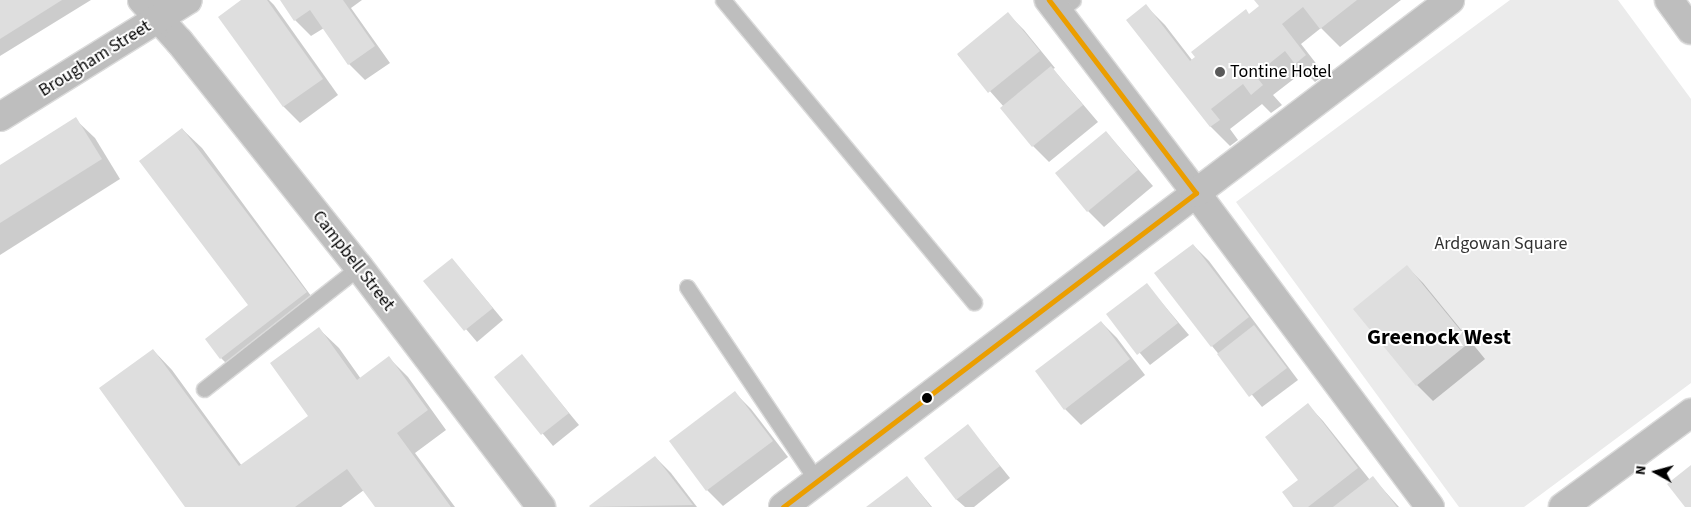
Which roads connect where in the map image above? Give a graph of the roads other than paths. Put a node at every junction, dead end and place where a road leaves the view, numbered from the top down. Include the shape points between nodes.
1 (188, 0) edge
2 (723, 0) edge
3 (1450, 0) edge
4 (1669, 0) edge
5 (1060, 4) edge
6 (151, 10) edge
7 (1691, 30) edge
8 (0, 117) edge
9 (1196, 193) junction
10 (359, 267) junction
11 (687, 287) dead end
12 (974, 302) dead end
13 (204, 389) dead end
14 (1691, 413) edge
15 (817, 481) junction
16 (542, 507) edge
17 (783, 507) edge
18 (1430, 507) edge
19 (1562, 507) edge

1 - 6 street, Brougham Street
2 - 12 lane
3 - 9 street
4 - 7 street
5 - 9 street
6 - 8 street, Brougham Street
6 - 10 street, Campbell Street
9 - 15 street
9 - 18 street
10 - 13 lane
10 - 16 street, Campbell Street
11 - 15 lane
14 - 19 street
15 - 17 street

